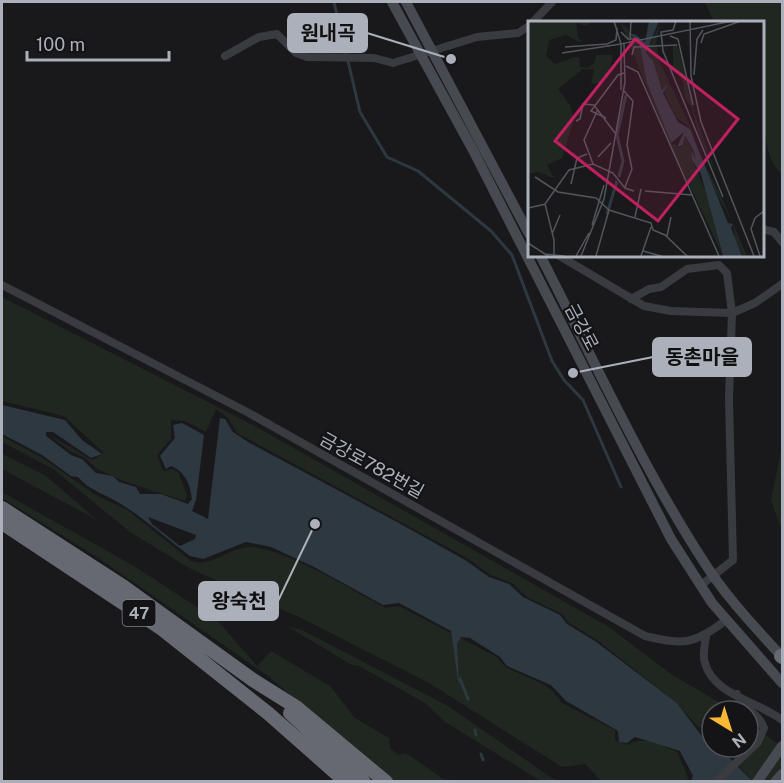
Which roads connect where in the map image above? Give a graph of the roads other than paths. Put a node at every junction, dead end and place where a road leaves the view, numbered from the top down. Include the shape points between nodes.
1 (392, 2) edge
2 (406, 2) edge
3 (552, 2) edge
4 (534, 21) edge
5 (528, 27) edge
6 (427, 52) junction
7 (225, 56) dead end
8 (763, 229) edge
9 (528, 232) edge
10 (528, 241) edge
11 (783, 242) edge
12 (536, 256) edge
13 (560, 256) edge
14 (783, 284) edge
15 (2, 285) edge
16 (631, 299) junction
17 (732, 313) junction
18 (2, 508) edge
19 (2, 523) edge
20 (715, 577) junction
21 (700, 586) junction
22 (726, 621) junction
23 (706, 636) junction
24 (782, 657) edge
25 (253, 680) junction
26 (783, 683) edge
27 (737, 694) junction
28 (269, 714) junction
29 (783, 720) edge
30 (783, 746) edge
31 (783, 754) edge
32 (783, 774) edge
33 (331, 782) edge
34 (346, 782) edge
35 (364, 782) edge
36 (386, 782) edge
37 (716, 782) edge
38 (757, 782) edge
39 (775, 782) edge

1 - 6 street, 금강로
2 - 6 street, 금강로
3 - 4 street
5 - 6 street via 518,33 477,37
6 - 7 street via 393,63 374,58 296,53 277,34 259,37
6 - 9 street, 금강로
6 - 10 street, 금강로
8 - 11 street via 774,232
12 - 20 street, 금강로 via 661,492
12 - 21 street, 금강로 via 671,539
13 - 16 street
14 - 17 street
15 - 23 street, 금강로782번길 via 247,412 645,636 672,643 689,643
16 - 17 street via 671,311
16 - 17 street via 661,287 687,269 719,265 727,273
17 - 20 street via 729,399 733,560
18 - 25 highway, 47 via 115,581
19 - 28 highway, 47 via 162,628
20 - 21 street
20 - 24 street, 금강로
21 - 22 street, 금강로
22 - 23 street, 금강로782번길
22 - 26 street, 금강로
23 - 27 street via 704,663 712,676
25 - 35 highway, 47
25 - 36 highway via 296,707
27 - 29 street
27 - 37 street via 740,704 764,728 758,742
28 - 33 highway
28 - 34 highway, 47
30 - 38 street
31 - 38 street
32 - 39 street

